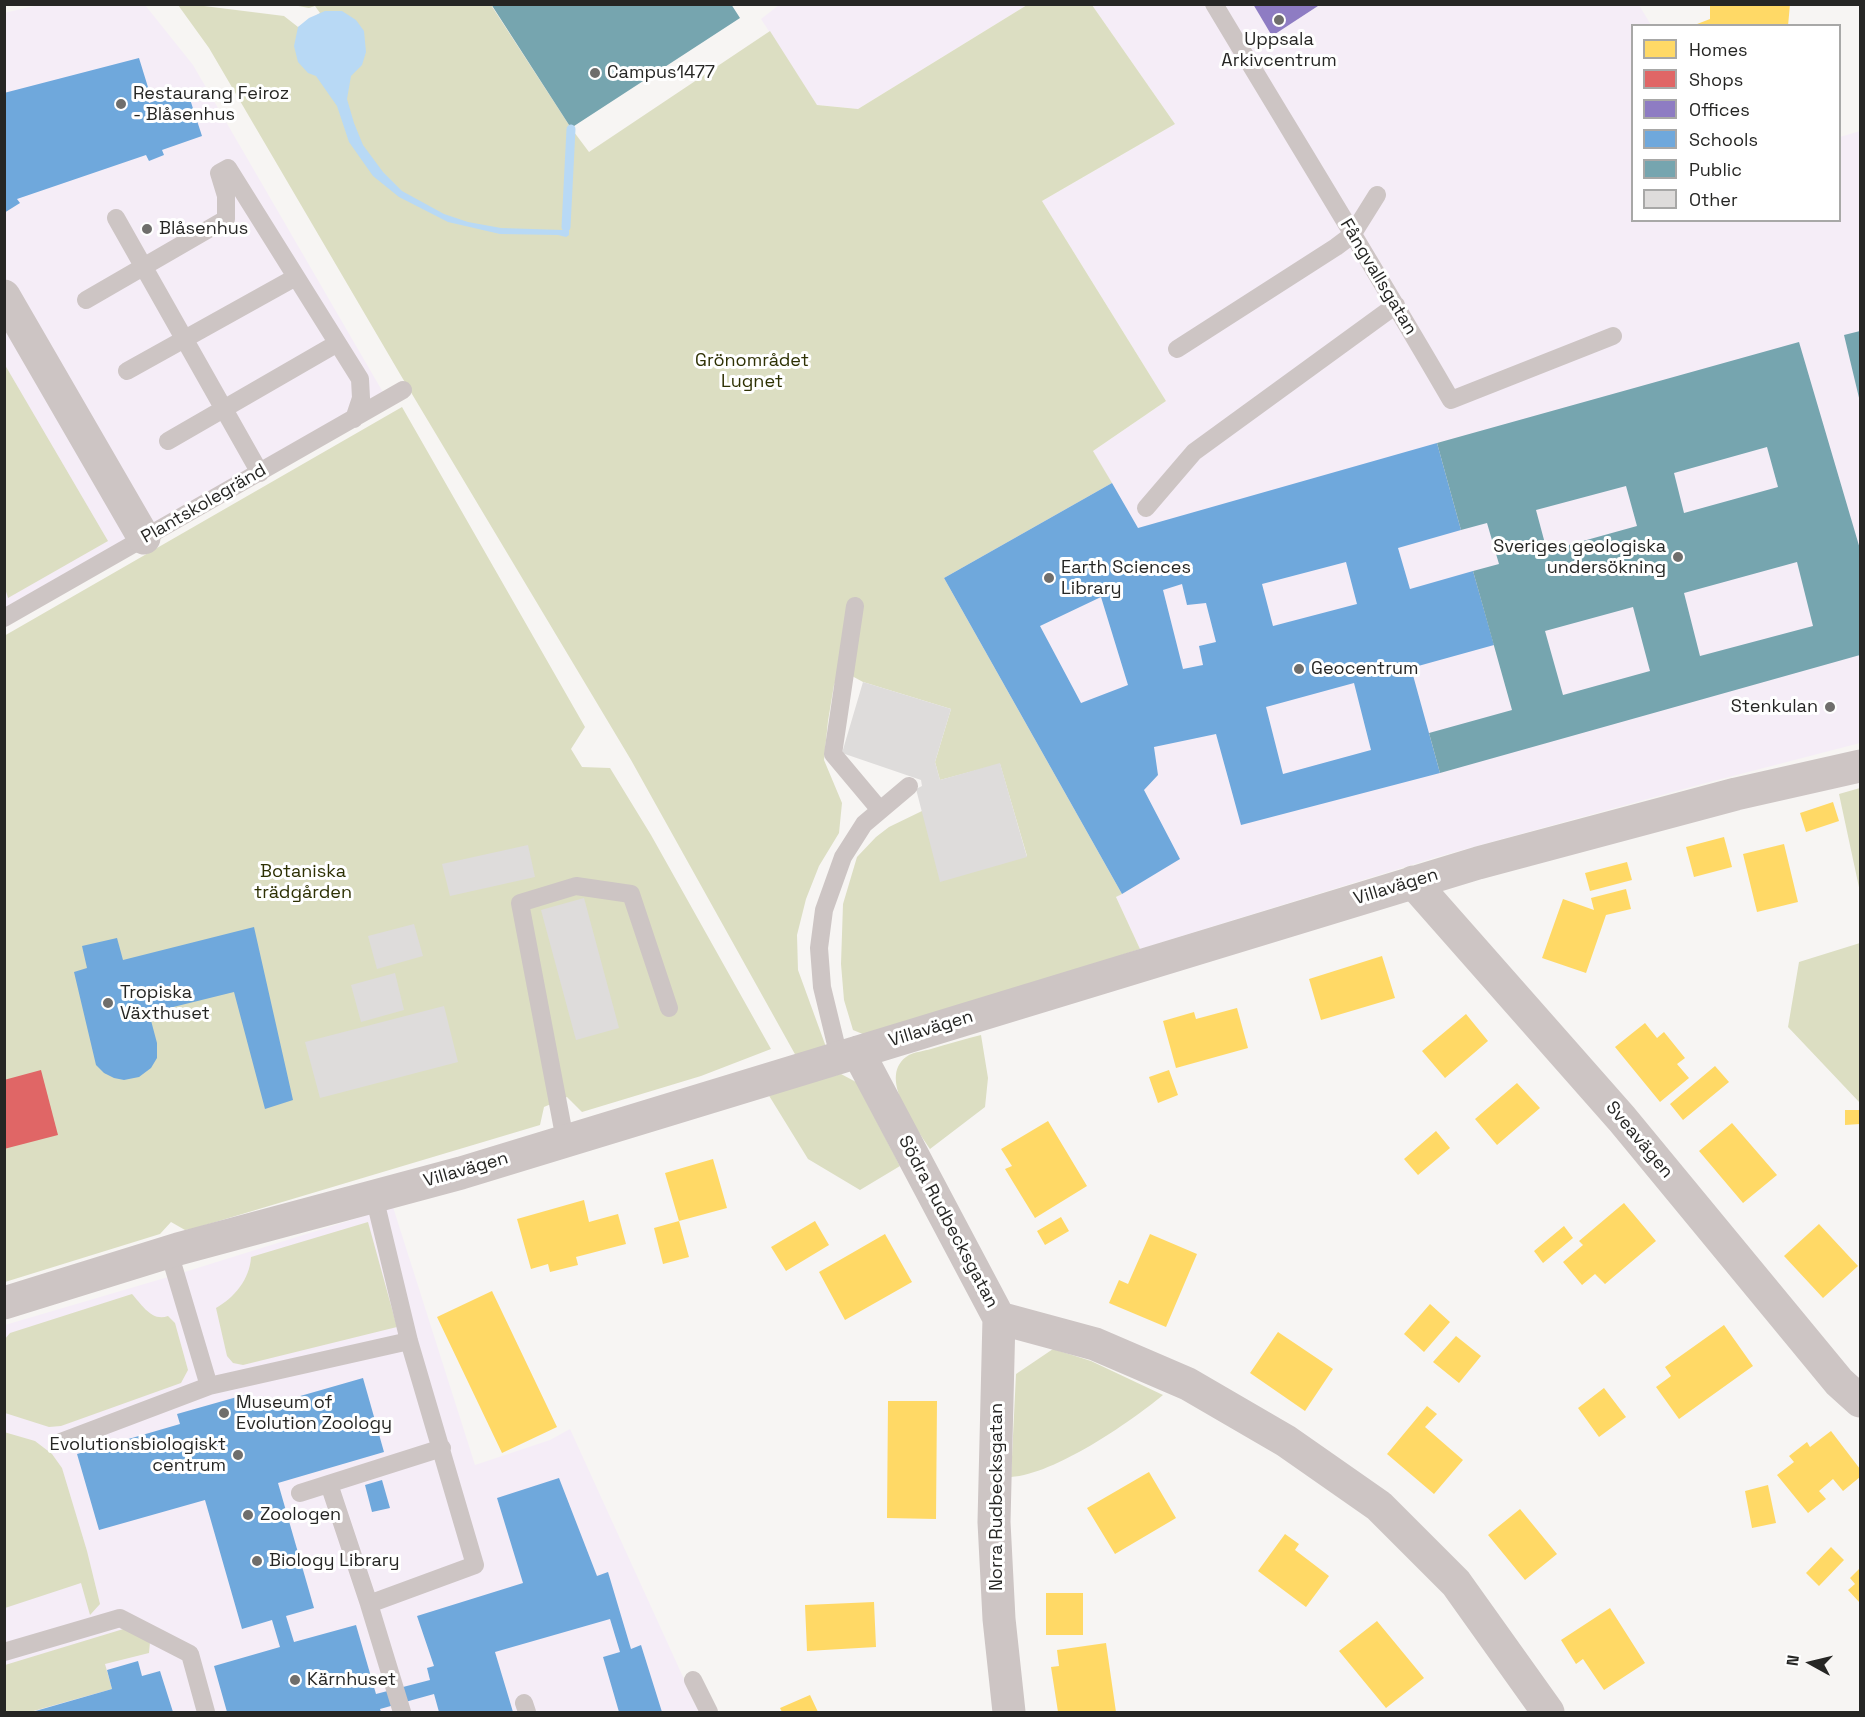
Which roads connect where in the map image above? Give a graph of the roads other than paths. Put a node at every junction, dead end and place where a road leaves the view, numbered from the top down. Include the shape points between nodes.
1 (1214, 4) edge
2 (1377, 195) dead end
3 (116, 218) dead end
4 (1352, 234) junction
5 (144, 267) junction
6 (296, 277) junction
7 (4, 296) edge
8 (86, 300) dead end
9 (1396, 305) junction
10 (1613, 336) dead end
11 (184, 340) junction
12 (336, 344) junction
13 (1178, 349) dead end
14 (127, 371) dead end
15 (404, 390) dead end
16 (224, 409) junction
17 (354, 419) junction
18 (168, 441) dead end
19 (260, 472) junction
20 (1146, 508) dead end
21 (144, 538) junction
22 (855, 606) dead end
23 (4, 618) edge
24 (1860, 766) edge
25 (909, 786) dead end
26 (880, 810) junction
27 (1413, 882) junction
28 (669, 1008) dead end
29 (848, 1054) junction
30 (565, 1140) junction
31 (374, 1196) junction
32 (169, 1252) junction
33 (4, 1302) edge
34 (999, 1318) junction
35 (410, 1341) junction
36 (209, 1386) junction
37 (1860, 1401) edge
38 (61, 1442) dead end
39 (441, 1448) junction
40 (329, 1484) junction
41 (300, 1493) dead end
42 (369, 1604) junction
43 (4, 1652) edge
44 (693, 1680) dead end
45 (206, 1713) edge
46 (402, 1713) edge
47 (709, 1713) edge
48 (1010, 1713) edge
49 (1548, 1713) edge

1 - 4 lane, Fångvallsgatan
2 - 4 lane
3 - 5 lane
4 - 9 lane, Fångvallsgatan
4 - 13 lane
5 - 6 lane via 226,219 226,196 219,173 228,168
5 - 8 lane
5 - 11 lane
6 - 11 lane
6 - 12 lane
7 - 21 street
9 - 10 lane, Fångvallsgatan via 1451,400
9 - 20 lane via 1194,452
11 - 14 lane
11 - 16 lane
12 - 16 lane
12 - 17 lane via 360,379 361,398
15 - 17 lane, Plantskolegränd
16 - 18 lane
16 - 19 lane
17 - 19 lane, Plantskolegränd
19 - 21 lane, Plantskolegränd
21 - 23 lane, Plantskolegränd
22 - 26 lane via 833,754
24 - 27 street, Villavägen via 1725,797
25 - 26 lane
26 - 29 lane via 864,824 843,857 824,910 819,948 822,987
27 - 29 street, Villavägen
27 - 37 street, Sveavägen via 1622,1119 1839,1382
28 - 30 lane via 631,894 576,886 520,903
29 - 30 street, Villavägen
29 - 34 street, Södra Rudbecksgatan
30 - 31 street, Villavägen
31 - 32 street, Villavägen
31 - 35 lane
32 - 33 street, Villavägen
32 - 36 lane
34 - 48 street, Norra Rudbecksgatan via 994,1522 999,1619
34 - 49 street, Södra Rudbecksgatan via 1095,1344 1188,1384 1286,1441 1379,1506 1456,1583
35 - 36 lane
35 - 39 lane
36 - 38 lane
39 - 40 lane
39 - 42 lane via 475,1564
40 - 41 lane
40 - 42 lane
42 - 46 lane
43 - 45 lane via 120,1618 190,1654
44 - 47 lane

